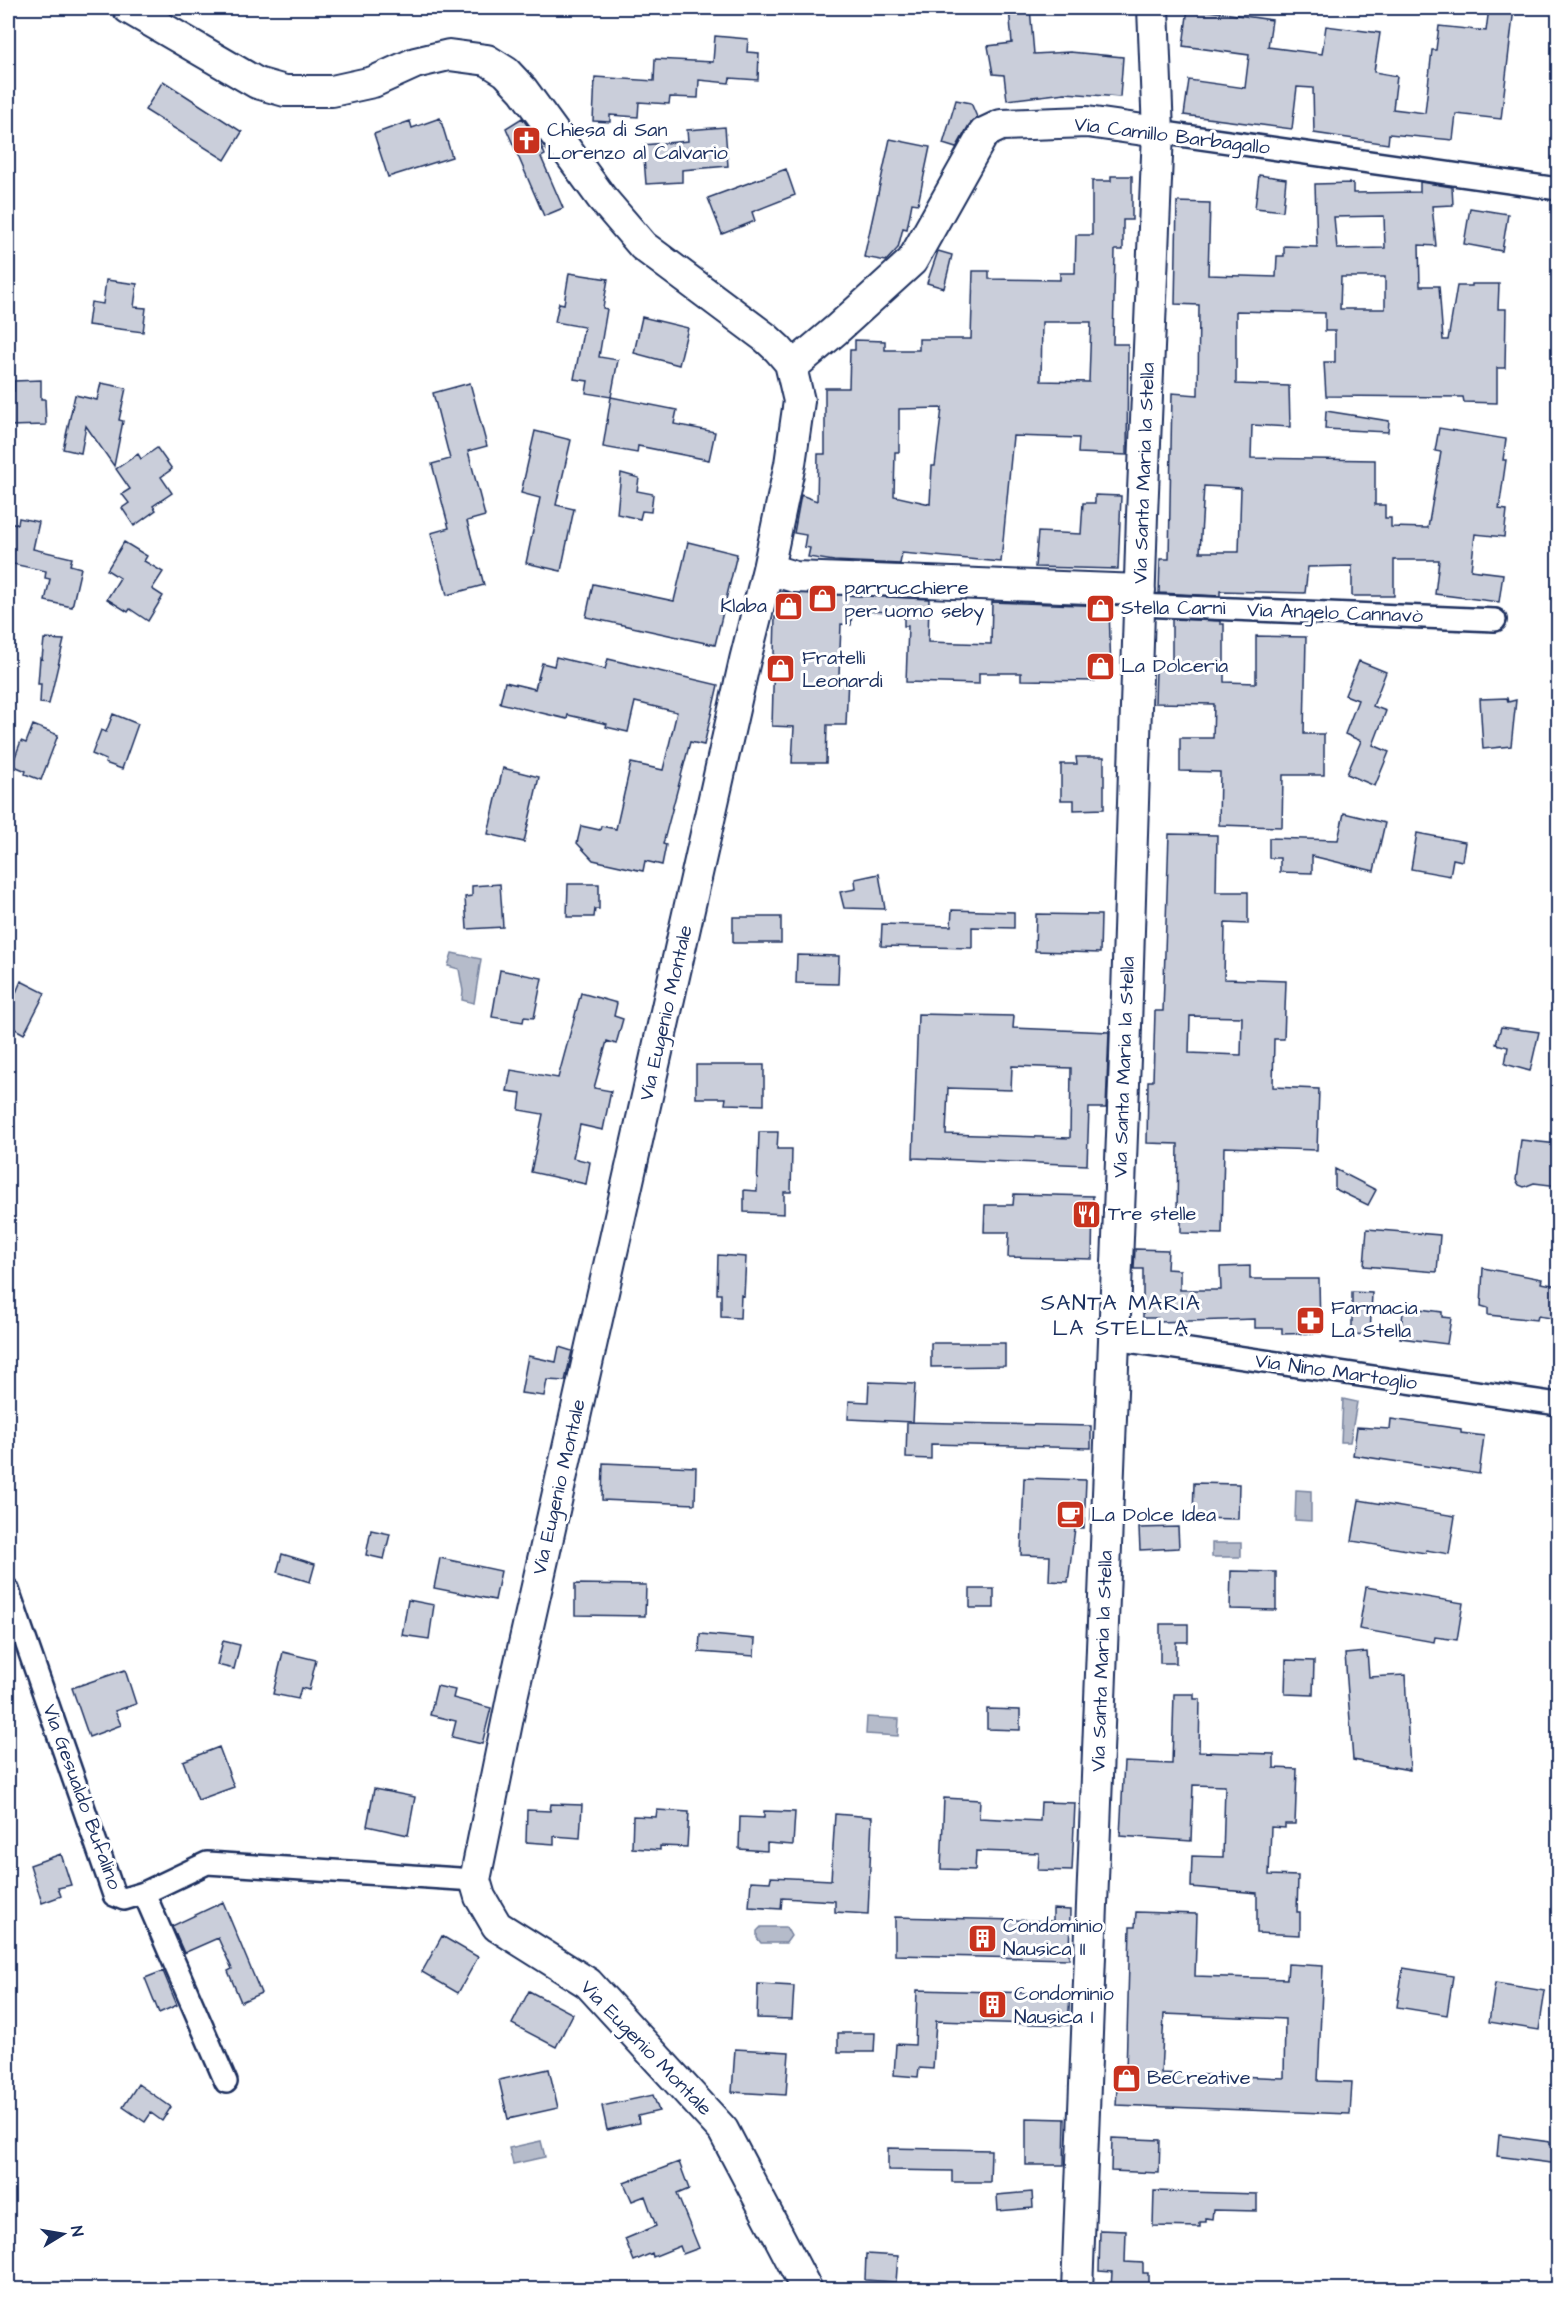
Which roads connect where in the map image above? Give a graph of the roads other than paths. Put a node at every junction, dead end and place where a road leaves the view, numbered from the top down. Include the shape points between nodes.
1 (128, 8) edge
2 (1153, 8) edge
3 (1158, 132) junction
4 (1558, 189) edge
5 (798, 359) junction
6 (768, 569) junction
7 (1139, 598) junction
8 (1496, 620) dead end
9 (1114, 1339) junction
10 (1558, 1404) edge
11 (8, 1590) edge
12 (475, 1880) junction
13 (144, 1893) junction
14 (226, 2082) dead end
15 (807, 2289) edge
16 (1077, 2289) edge

1 - 5 street via 257,83 285,91 332,91 373,82 415,63 449,55 487,60 523,90 601,197 643,246 704,293 790,337
2 - 3 street, Via Santa Maria la Stella
3 - 4 street, Via Camillo Barbagallo
3 - 5 street, Via Camillo Barbagallo via 1087,122 1001,125 984,133 912,261
3 - 7 street, Via Santa Maria la Stella
5 - 6 street, Via Eugenio Montale via 813,381 811,398 790,464
6 - 7 street via 795,576
6 - 12 street, Via Eugenio Montale via 513,1693
7 - 8 street, Via Angelo Cannavò
7 - 9 street, Via Santa Maria la Stella
9 - 10 street, Via Nino Martoglio
9 - 16 street, Via Santa Maria la Stella
11 - 13 street, Via Gesualdo Bufalino via 114,1895 124,1899
12 - 13 street, Via Gesualdo Bufalino via 207,1863
12 - 15 street, Via Eugenio Montale via 497,1926 588,1983 723,2130
13 - 14 street

